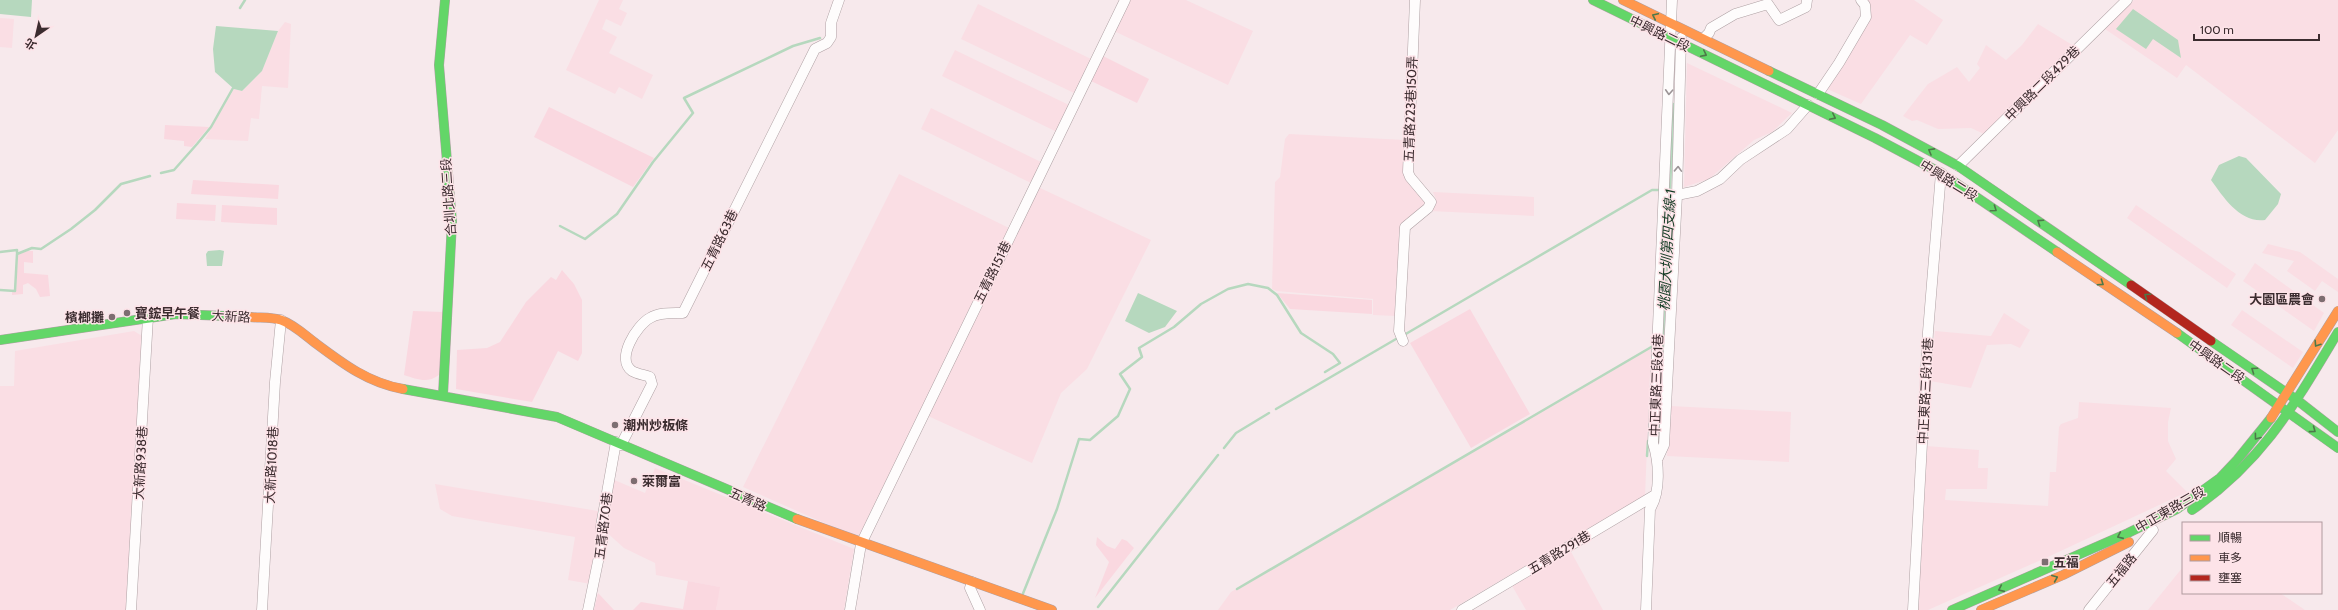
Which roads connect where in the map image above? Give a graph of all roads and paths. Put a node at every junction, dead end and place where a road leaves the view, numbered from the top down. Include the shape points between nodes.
1 (445, 0) edge
2 (839, 0) edge
3 (1125, 0) edge
4 (1415, 0) edge
5 (1593, 0) edge
6 (1623, 0) edge
7 (1672, 0) edge
8 (1807, 0) edge
9 (1861, 0) edge
10 (2127, 0) edge
11 (1673, 22) junction
12 (1704, 38) junction
13 (1671, 39) junction
14 (1681, 43) junction
15 (1818, 94) junction
16 (1808, 105) junction
17 (1958, 166) junction
18 (1941, 173) junction
19 (1677, 195) junction
20 (2338, 311) edge
21 (148, 317) junction
22 (281, 320) junction
23 (2338, 332) edge
24 (2202, 334) junction
25 (0, 340) edge
26 (1403, 341) dead end
27 (2194, 345) junction
28 (2286, 393) junction
29 (443, 395) junction
30 (2297, 400) junction
31 (2278, 404) junction
32 (2289, 412) junction
33 (2338, 432) edge
34 (618, 444) junction
35 (2338, 448) edge
36 (1658, 458) junction
37 (1655, 495) junction
38 (2153, 530) junction
39 (861, 544) junction
40 (972, 582) junction
41 (131, 610) edge
42 (262, 610) edge
43 (588, 610) edge
44 (850, 610) edge
45 (980, 610) edge
46 (1052, 610) edge
47 (1462, 610) edge
48 (1646, 610) edge
49 (1913, 610) edge
50 (1952, 610) edge
51 (1981, 610) edge
52 (2089, 610) edge

1 - 29 street, 合圳北路三段 via 438,65 452,222
2 - 34 street, 五青路63巷 via 831,23 831,37 827,43 815,48 683,313 664,313 650,317 638,327 631,339 626,354 628,366 632,371 650,376 652,384
3 - 39 street, 五青路151巷
4 - 26 street, 五青路223巷150弄 via 1408,172 1430,202 1428,208 1405,228 1399,332
5 - 13 street, 中興路二段
11 -> 6 street, 中興路二段
7 - 11 street
8 - 12 street via 1806,7 1779,20 1768,4 1735,14 1711,28
9 - 15 street via 1865,5 1866,17
10 - 17 street, 中興路二段429巷
11 - 12 street, 中興路二段
11 - 13 street, 中正東路三段61巷
11 - 14 street
12 - 15 street, 中興路二段
13 - 14 street, 中興路二段
13 -> 36 street, 中正東路三段61巷 via 1653,443
14 -> 16 street, 中興路二段
19 -> 14 street
15 - 16 street
17 -> 15 street, 中興路二段
16 -> 18 street, 中興路二段
16 - 19 street via 1787,129 1740,160 1720,179 1697,191
17 - 18 street
24 -> 17 street, 中興路二段
18 -> 27 street, 中興路二段
18 - 49 street, 中正東路三段131巷 via 1928,332
19 - 36 street via 1664,445
20 -> 28 street, 中正東路三段
21 - 22 street, 大新路 via 216,314
21 - 25 street, 大新路
21 - 41 street, 大新路938巷
22 - 29 street, 大新路 via 362,376 391,387
22 - 42 street, 大新路1018巷
23 - 30 street, 中正東路三段
24 - 27 street
28 -> 24 street, 中興路二段
27 - 31 street, 中興路二段
28 - 30 street, 中興路二段
28 - 31 street, 中正東路三段
29 - 34 street, 五青路 via 557,417
30 - 32 street, 中正東路三段
30 - 33 street, 中興路二段
31 - 32 street, 中興路二段
31 -> 50 street, 中正東路三段 via 2240,458 2219,480 2195,498 2146,525
32 -> 35 street, 中興路二段
32 - 38 street, 中正東路三段 via 2264,448 2242,473 2214,496
34 - 39 street, 五青路
34 - 43 street, 五青路70巷 via 601,526 602,542
36 - 37 street, 中正東路三段61巷
37 - 47 street, 五青路291巷
37 - 48 street, 中正東路三段61巷 via 1655,501 1650,509
51 -> 38 street, 中正東路三段 via 2063,575
38 - 52 street, 五福路
39 - 40 street, 五青路
39 - 44 street, 五青路151巷
40 - 45 street via 970,588
40 - 46 street, 五青路

